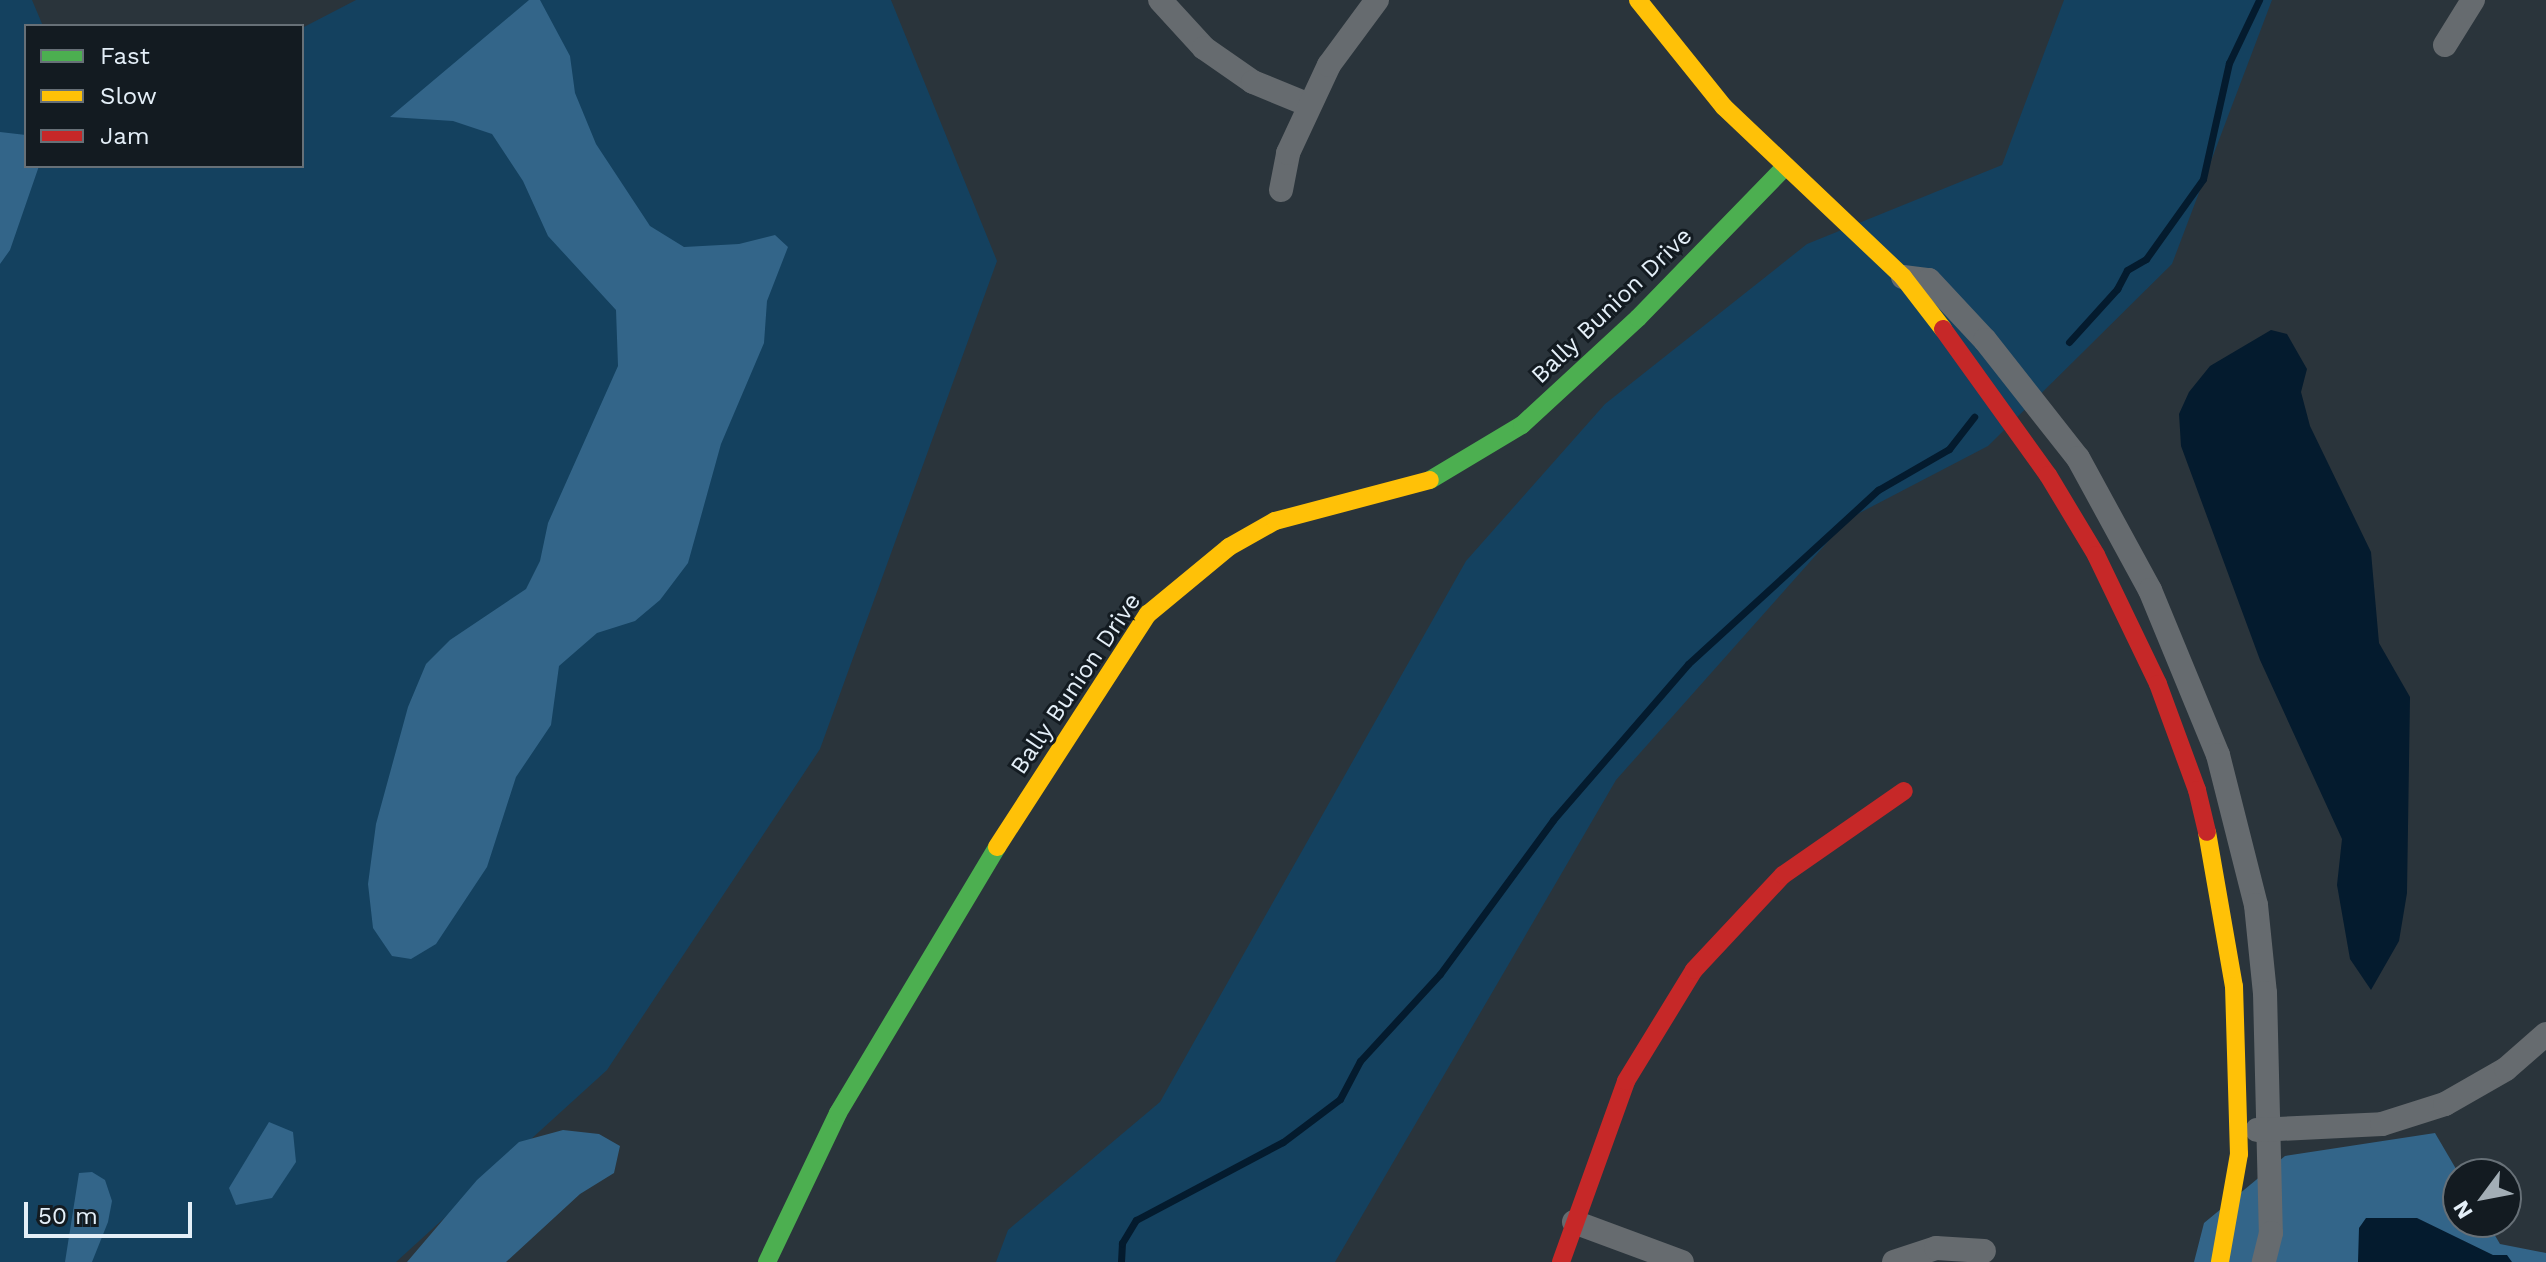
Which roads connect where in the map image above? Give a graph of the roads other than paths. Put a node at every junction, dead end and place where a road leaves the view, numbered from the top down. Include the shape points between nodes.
1 (1160, 0) edge
2 (1377, 0) edge
3 (1638, 0) edge
4 (2473, 0) edge
5 (2445, 45) dead end
6 (1309, 105) junction
7 (1786, 166) junction
8 (1281, 190) dead end
9 (1903, 277) junction
10 (1904, 791) dead end
11 (2546, 1034) edge
12 (2271, 1129) junction
13 (2239, 1131) junction
14 (1574, 1222) junction
15 (1984, 1251) dead end
16 (767, 1262) edge
17 (1561, 1262) edge
18 (1682, 1262) edge
19 (1894, 1262) edge
20 (2220, 1262) edge
21 (2264, 1262) edge

1 - 6 street via 1204,48 1253,82
2 - 6 street via 1329,65
3 - 7 street via 1724,107
4 - 5 street
6 - 8 street via 1288,153
7 - 9 street
7 - 16 street, Bally Bunion Drive via 1638,318 1522,425 1430,480 1275,521 1229,547 1148,614 1008,828 838,1113
9 - 12 street via 1929,280 1985,340 2078,458 2150,590 2218,755 2256,905
9 - 13 street via 2048,475 2096,555 2158,684 2197,790 2224,909 2234,986
10 - 14 street via 1783,875 1694,970 1626,1081
11 - 12 street via 2506,1069 2445,1104 2382,1124
12 - 13 street
12 - 21 street via 2271,1233
13 - 20 street
14 - 17 street
14 - 18 street
15 - 19 street via 1936,1248

